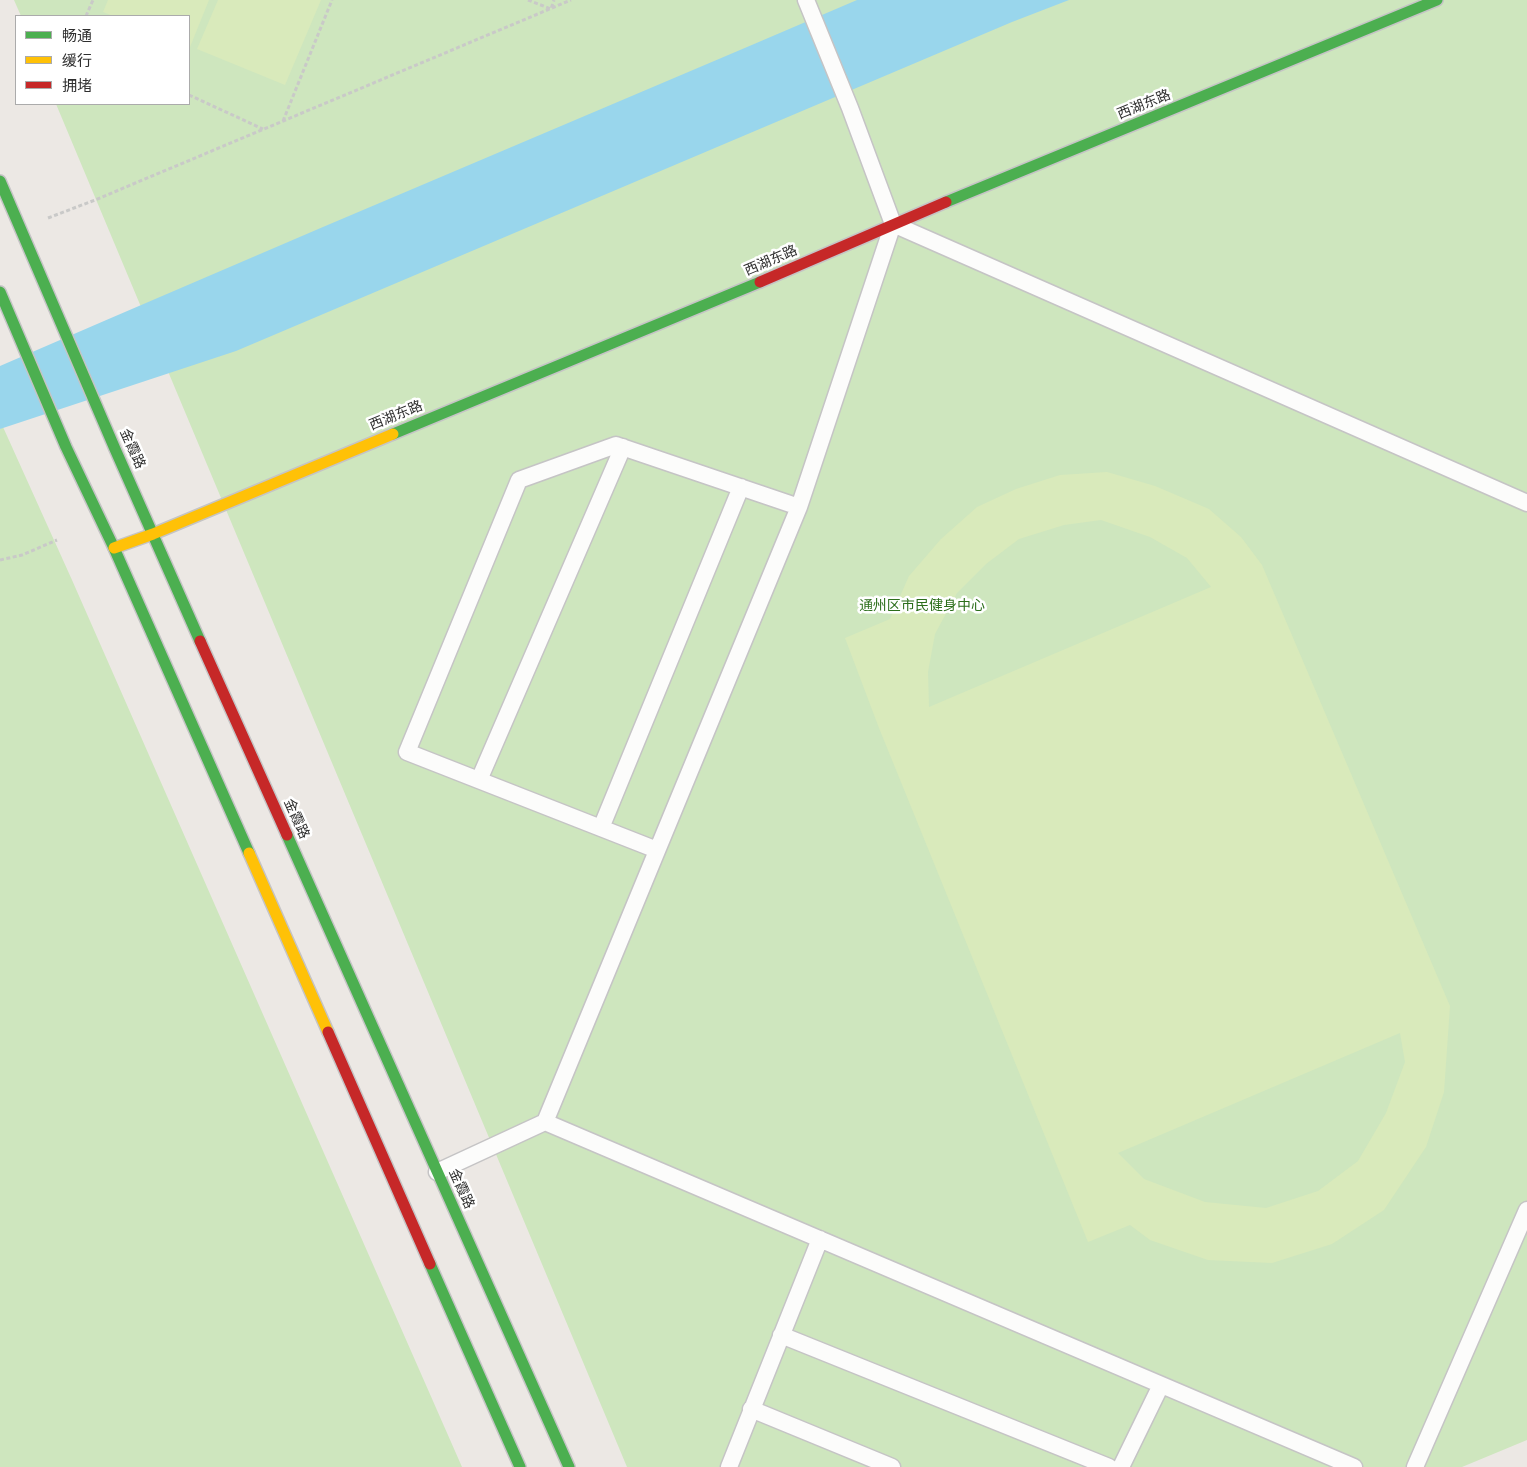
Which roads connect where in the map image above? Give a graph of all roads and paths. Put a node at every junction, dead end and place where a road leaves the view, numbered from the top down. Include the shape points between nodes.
1 (92, 0) edge
2 (332, 0) edge
3 (528, 0) edge
4 (554, 0) edge
5 (571, 0) edge
6 (1437, 0) edge
7 (808, 5) edge
8 (551, 9) junction
9 (86, 15) edge
10 (190, 95) edge
11 (283, 121) junction
12 (264, 129) junction
13 (0, 181) edge
14 (893, 224) junction
15 (20, 228) junction
16 (0, 292) edge
17 (623, 447) junction
18 (741, 487) junction
19 (1527, 503) edge
20 (799, 507) junction
21 (153, 534) junction
22 (57, 540) dead end
23 (114, 548) junction
24 (0, 560) edge
25 (479, 780) junction
26 (601, 828) junction
27 (657, 850) junction
28 (545, 1122) junction
29 (437, 1172) junction
30 (1527, 1210) edge
31 (820, 1239) junction
32 (781, 1335) junction
33 (1161, 1385) junction
34 (751, 1409) junction
35 (520, 1467) edge
36 (569, 1467) edge
37 (729, 1467) edge
38 (892, 1467) edge
39 (1109, 1467) edge
40 (1121, 1467) edge
41 (1354, 1467) edge
42 (1415, 1467) edge

1 - 9 path
2 - 11 path
3 - 8 path
4 - 8 path
5 - 8 path
6 - 14 main road, 西湖东路
7 - 14 lane
8 - 11 path
10 - 12 path
11 - 12 path
12 - 15 path
13 - 15 main road, 金霞路
14 - 19 lane
14 - 20 lane
14 - 21 main road, 西湖东路 via 805,264
15 - 21 main road, 金霞路
16 - 23 main road via 66,447
17 - 18 lane
17 - 25 lane
17 - 25 lane via 616,445 519,480 407,752
18 - 20 lane
18 - 26 lane
20 - 27 lane
21 - 23 main road, 西湖东路
21 - 29 main road, 金霞路
22 - 24 path via 22,555
23 - 35 main road
25 - 26 lane
26 - 27 lane
27 - 28 lane
28 - 29 lane
28 - 31 lane
29 - 36 main road, 金霞路
30 - 42 lane
31 - 32 lane
31 - 33 lane
32 - 34 lane
32 - 39 lane
33 - 40 lane
33 - 41 lane
34 - 37 lane
34 - 38 lane

